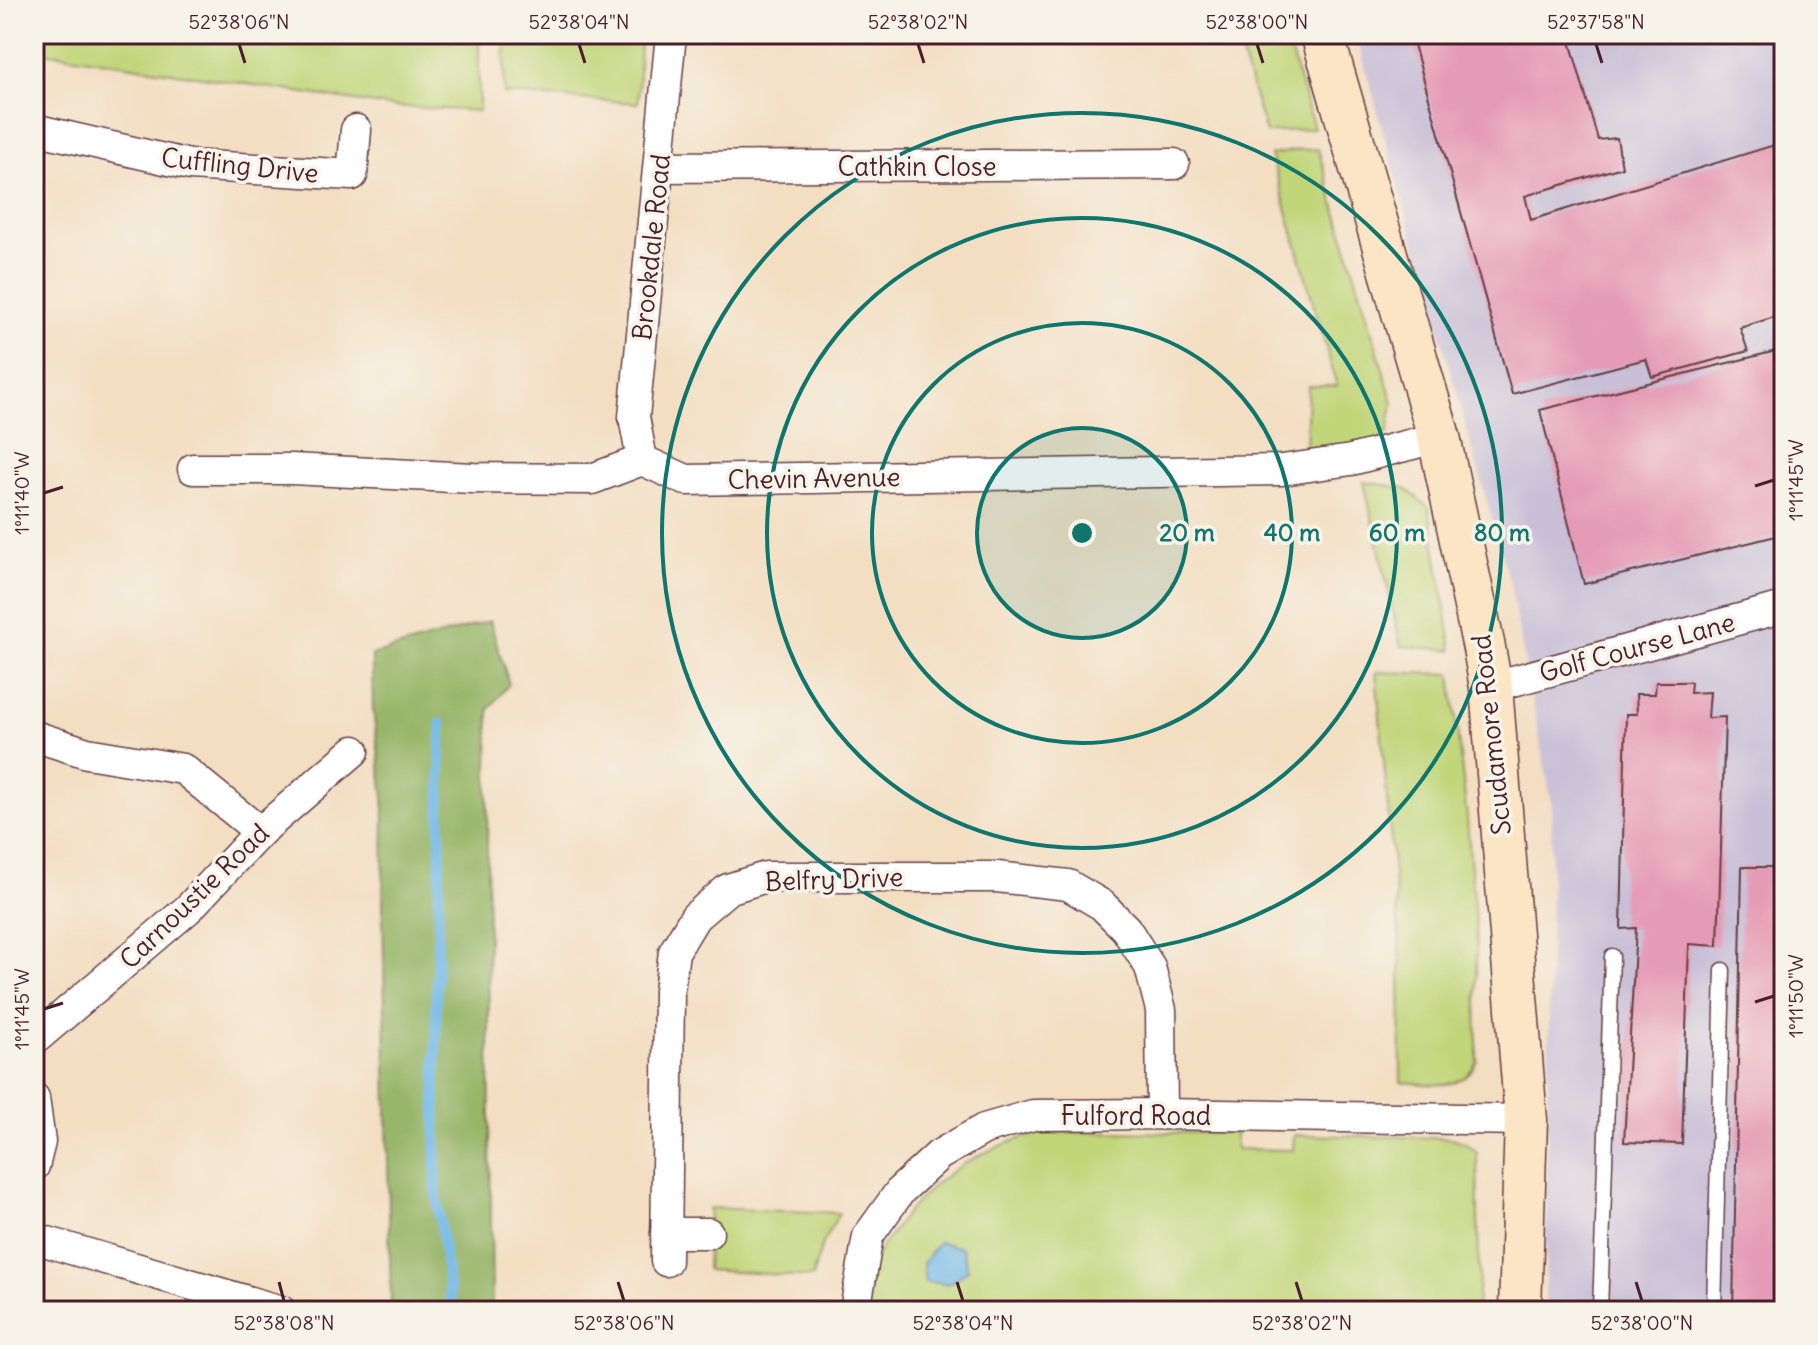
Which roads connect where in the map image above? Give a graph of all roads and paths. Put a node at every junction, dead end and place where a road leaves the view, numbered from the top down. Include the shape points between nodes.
1 (671, 34) edge
2 (1322, 34) edge
3 (34, 129) edge
4 (356, 130) dead end
5 (1174, 164) dead end
6 (659, 167) junction
7 (1439, 437) junction
8 (642, 460) junction
9 (193, 469) dead end
10 (1784, 607) edge
11 (1491, 687) junction
12 (34, 736) edge
13 (354, 751) dead end
14 (260, 832) junction
15 (1612, 956) dead end
16 (1723, 970) dead end
17 (34, 1040) edge
18 (34, 1098) edge
19 (1162, 1114) junction
20 (1526, 1120) junction
21 (34, 1166) edge
22 (708, 1233) dead end
23 (34, 1238) edge
24 (269, 1309) edge
25 (855, 1311) edge
26 (1520, 1311) edge
27 (1600, 1311) edge
28 (1714, 1311) edge

1 - 6 street, Brookdale Road
2 - 7 street, Scudamore Road
3 - 4 street, Cuffling Drive via 190,165 352,175
5 - 6 street, Cathkin Close
6 - 8 street, Brookdale Road via 634,417
7 - 8 street, Chevin Avenue via 1351,460 1282,470 686,480
7 - 11 street, Scudamore Road
8 - 9 street via 592,479
10 - 11 street, Golf Course Lane
11 - 20 street, Scudamore Road
12 - 14 street via 87,753 183,769
13 - 14 street, Carnoustie Road
14 - 17 street, Carnoustie Road via 188,909
15 - 27 lane
16 - 28 lane
18 - 21 street via 40,1142
19 - 20 street, Fulford Road
19 - 22 street, Belfry Drive via 1161,1010 1150,967 1126,929 1102,905 1068,885 997,877 766,877 728,889 695,917 674,952 666,1247
19 - 25 street, Fulford Road via 1033,1115 984,1129 939,1155 901,1190 868,1236
20 - 26 street, Scudamore Road
23 - 24 street

